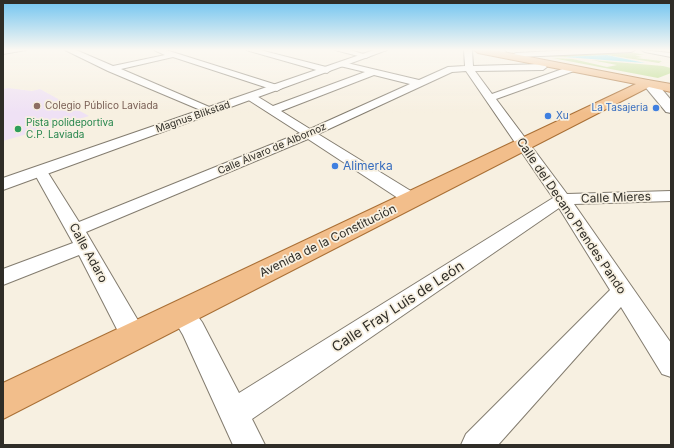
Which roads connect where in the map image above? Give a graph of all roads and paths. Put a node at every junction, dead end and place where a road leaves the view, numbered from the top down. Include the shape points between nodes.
1 (115, 71) edge
2 (223, 71) edge
3 (324, 71) edge
4 (369, 71) edge
5 (446, 71) edge
6 (470, 71) edge
7 (566, 71) edge
8 (581, 71) edge
9 (587, 71) edge
10 (373, 72) junction
11 (418, 83) junction
12 (649, 84) junction
13 (671, 85) edge
14 (277, 88) junction
15 (671, 88) edge
16 (251, 97) junction
17 (489, 98) junction
18 (671, 109) edge
19 (273, 110) junction
20 (210, 111) junction
21 (310, 134) junction
22 (523, 145) junction
23 (40, 171) junction
24 (3, 184) edge
25 (671, 196) edge
26 (413, 200) junction
27 (562, 200) junction
28 (80, 238) junction
29 (3, 277) edge
30 (622, 291) junction
31 (182, 313) junction
32 (134, 337) junction
33 (671, 365) edge
34 (3, 401) edge
35 (233, 414) junction
36 (249, 445) edge
37 (477, 445) edge

1 - 20 street
2 - 14 street
3 - 14 street, Magnus Blikstad
4 - 10 street
5 - 11 street, Calle Álvaro de Albornoz
6 - 17 street, Calle del Decano Prendes Pando
7 - 17 street
8 - 12 main road
9 - 12 main road
10 - 11 street
10 - 19 street
11 - 21 street, Calle Álvaro de Albornoz
12 - 13 main road
12 - 15 street
12 - 18 street
12 - 22 main road, Avenida de la Constitución
14 - 16 street, Magnus Blikstad
16 - 19 street
16 - 20 street, Magnus Blikstad
17 - 22 street, Calle del Decano Prendes Pando
19 - 21 street
20 - 23 street, Magnus Blikstad
21 - 26 street
21 - 28 street, Calle Álvaro de Albornoz
22 - 26 main road, Avenida de la Constitución
22 - 27 street, Calle del Decano Prendes Pando
23 - 24 street, Magnus Blikstad
23 - 28 street, Calle Adaro
25 - 27 street, Calle Mieres
26 - 31 main road, Avenida de la Constitución
27 - 30 street, Calle del Decano Prendes Pando
27 - 35 street, Calle Fray Luis de León
28 - 29 street, Calle Álvaro de Albornoz
28 - 32 street, Calle Adaro
30 - 33 street, Calle del Decano Prendes Pando
30 - 37 street
31 - 32 main road, Avenida de la Constitución
31 - 35 street via 193,329
32 - 34 main road, Avenida de la Constitución
35 - 36 street

